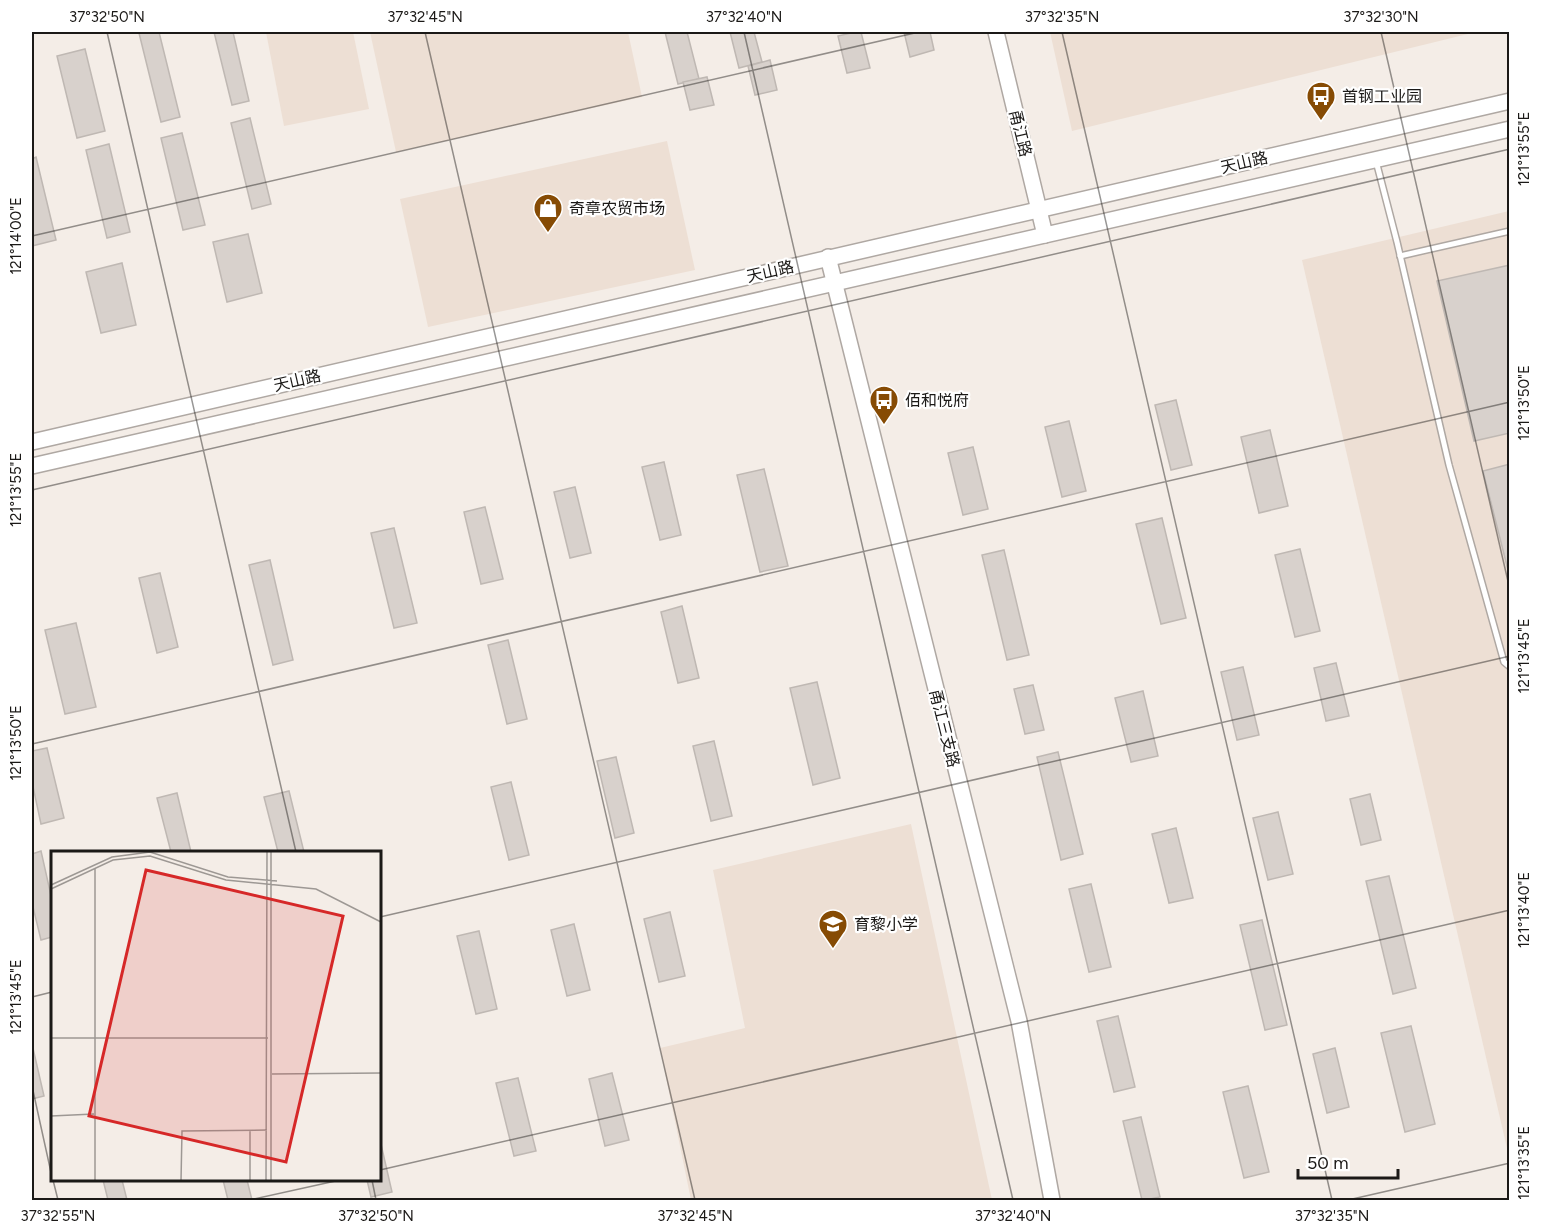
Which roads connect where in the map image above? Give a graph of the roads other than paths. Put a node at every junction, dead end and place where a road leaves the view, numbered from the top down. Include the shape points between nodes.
1 (996, 32) edge
2 (1509, 101) edge
3 (1509, 129) edge
4 (1376, 159) junction
5 (1039, 208) junction
6 (1509, 231) edge
7 (1045, 235) junction
8 (1400, 256) junction
9 (828, 257) junction
10 (834, 283) junction
11 (32, 442) edge
12 (32, 466) edge
13 (1509, 667) edge
14 (1052, 1200) edge

1 - 5 street, 甬江路
2 - 5 street, 天山路
3 - 4 street, 天山路
4 - 7 street, 天山路
4 - 8 lane
5 - 7 street, 甬江路
5 - 9 street, 天山路
6 - 8 lane
7 - 10 street, 天山路
8 - 13 lane via 1449,465 1504,662
9 - 10 street, 甬江三支路
9 - 11 street, 天山路
10 - 12 street, 天山路
10 - 14 street, 甬江三支路 via 1019,1021

